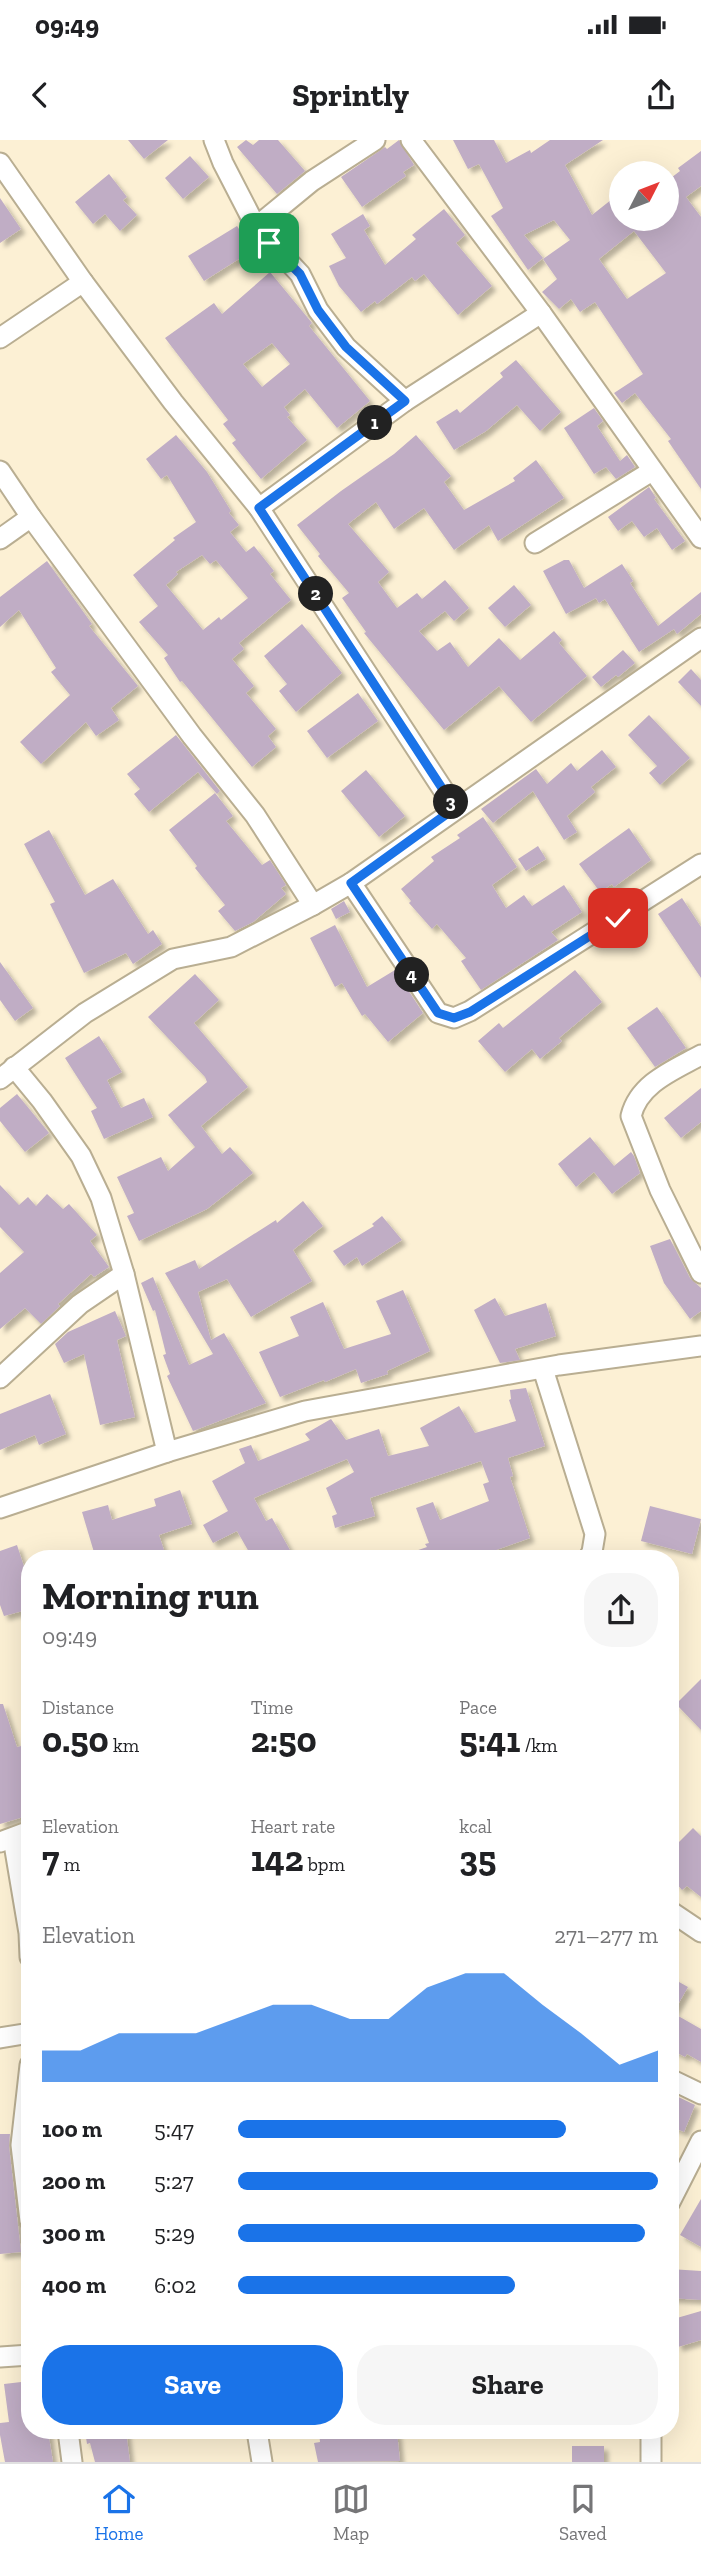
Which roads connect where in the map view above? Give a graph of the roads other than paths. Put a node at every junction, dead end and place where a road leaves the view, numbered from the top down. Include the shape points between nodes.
1 (214, 140) edge
2 (375, 140) edge
3 (411, 140) edge
4 (0, 163) edge
5 (256, 227) junction
6 (83, 282) junction
7 (541, 313) junction
8 (0, 338) edge
9 (405, 401) junction
10 (0, 471) edge
11 (652, 471) junction
12 (259, 508) junction
13 (30, 517) junction
14 (701, 538) edge
15 (0, 539) edge
16 (535, 543) dead end
17 (701, 638) edge
18 (455, 808) junction
19 (698, 875) edge
20 (351, 883) junction
21 (313, 905) junction
22 (701, 1055) edge
23 (7, 1073) edge
24 (701, 1273) edge
25 (124, 1274) junction
26 (701, 1346) edge
27 (543, 1369) junction
28 (0, 1378) edge
29 (167, 1452) junction
30 (0, 1508) edge
31 (592, 1550) edge
32 (14, 1837) edge
33 (21, 1882) edge
34 (679, 1917) edge
35 (701, 1932) edge
36 (21, 2034) edge
37 (0, 2038) edge
38 (679, 2083) edge
39 (701, 2094) edge
40 (701, 2141) edge
41 (679, 2184) edge
42 (21, 2356) edge
43 (0, 2357) edge
44 (69, 2439) edge
45 (258, 2439) edge
46 (651, 2439) edge
47 (72, 2462) edge
48 (261, 2462) edge
49 (651, 2462) edge

1 - 5 street
2 - 5 street via 312,181
3 - 7 street
4 - 6 street
5 - 9 street via 300,274 318,310 346,347
6 - 8 street
6 - 12 street
7 - 9 street
7 - 11 street
9 - 12 street
10 - 13 street
11 - 14 street
11 - 16 street
12 - 18 street
13 - 15 street
13 - 21 street via 255,815
17 - 18 street
18 - 20 street
19 - 20 street via 454,1018 438,1013
20 - 21 street
21 - 23 street via 231,947 173,959 85,1013
22 - 24 street via 650,1084 631,1116 660,1190
23 - 25 street via 42,1101 81,1156
25 - 28 street via 80,1304
25 - 29 street
26 - 27 street
27 - 29 street via 305,1411
27 - 31 street via 595,1534
29 - 30 street
32 - 33 street
34 - 35 street
36 - 37 street
38 - 39 street
40 - 41 street
42 - 43 street
44 - 47 street
45 - 48 street
46 - 49 street

